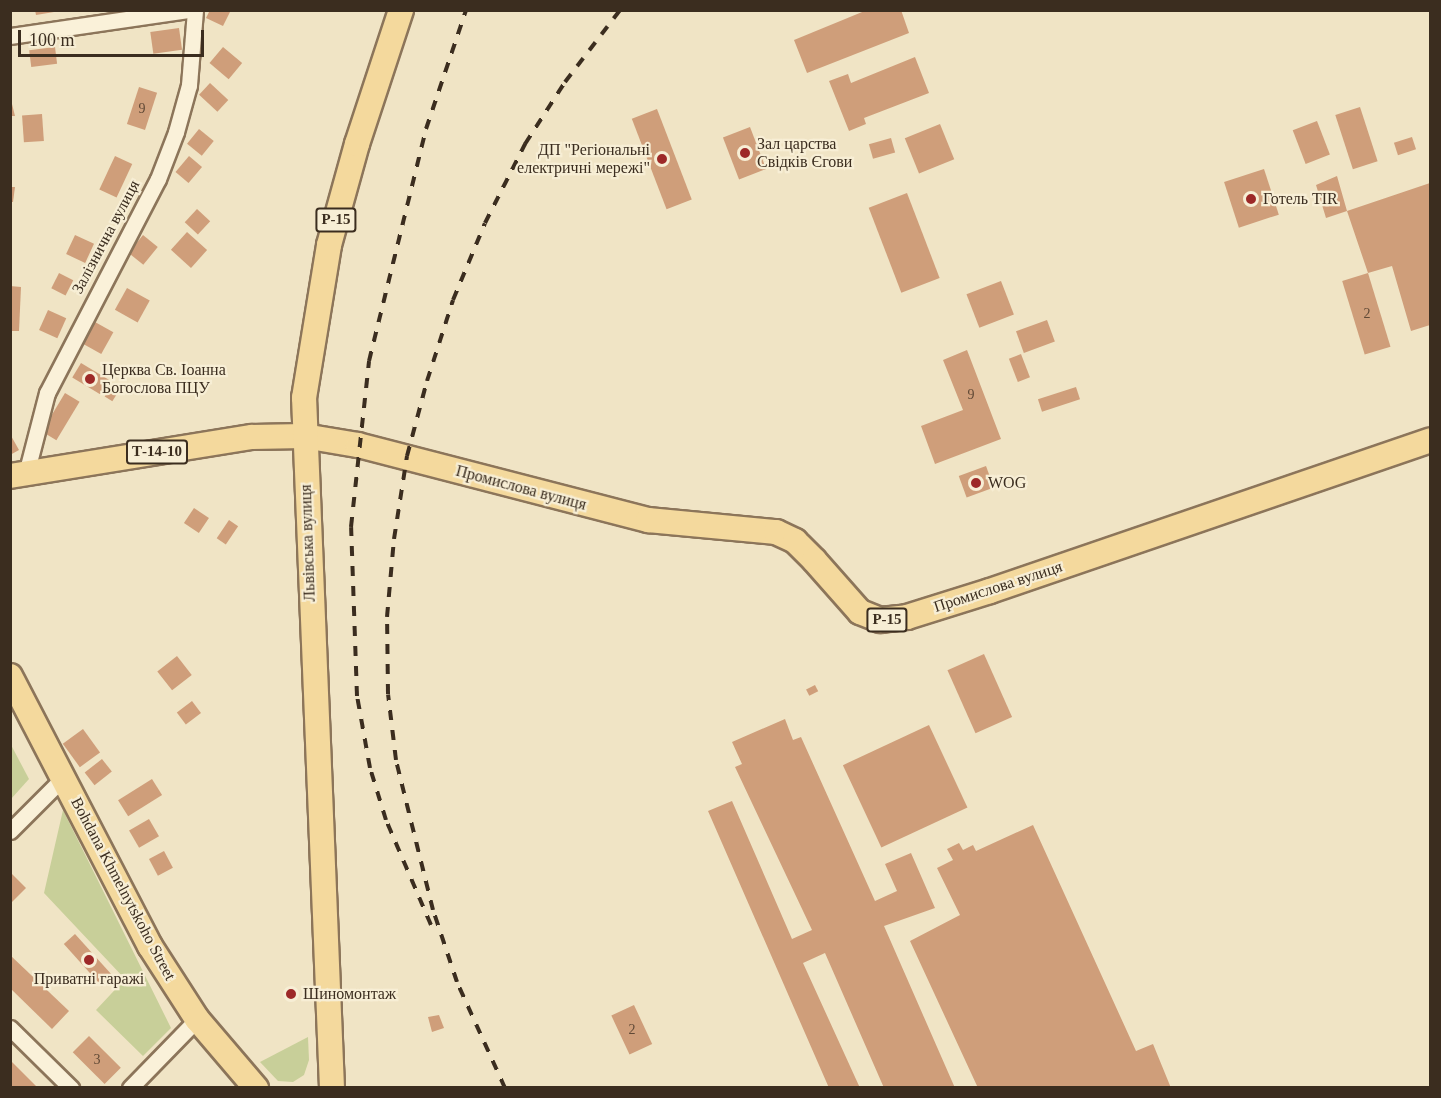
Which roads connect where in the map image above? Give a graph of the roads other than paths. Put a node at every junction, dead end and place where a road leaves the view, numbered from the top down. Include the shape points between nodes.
1 (189, 10) edge
2 (195, 10) edge
3 (401, 10) edge
4 (10, 36) edge
5 (304, 436) junction
6 (1431, 440) edge
7 (18, 475) edge
8 (10, 676) edge
9 (64, 777) junction
10 (10, 831) edge
11 (197, 1019) junction
12 (10, 1028) edge
13 (327, 1083) edge
14 (71, 1088) edge
15 (130, 1088) edge
16 (256, 1088) edge

1 - 4 street
2 - 7 street, Залізнична вулиця via 189,85 176,132 158,179 47,393
3 - 5 main road, Львівська вулиця / Р-15 via 329,245 304,398
5 - 6 main road, Промислова вулиця / Р-15 via 407,456 648,520 776,532 795,541 860,612 880,620 907,617 990,591
5 - 7 main road, Т-14-10 via 252,437
5 - 13 main road, Львівська вулиця
8 - 9 main road, Bohdana Khmelnytskoho Street
9 - 10 street
9 - 11 main road, Bohdana Khmelnytskoho Street via 150,946
11 - 15 street
11 - 16 main road, Bohdana Khmelnytskoho Street
12 - 14 street

